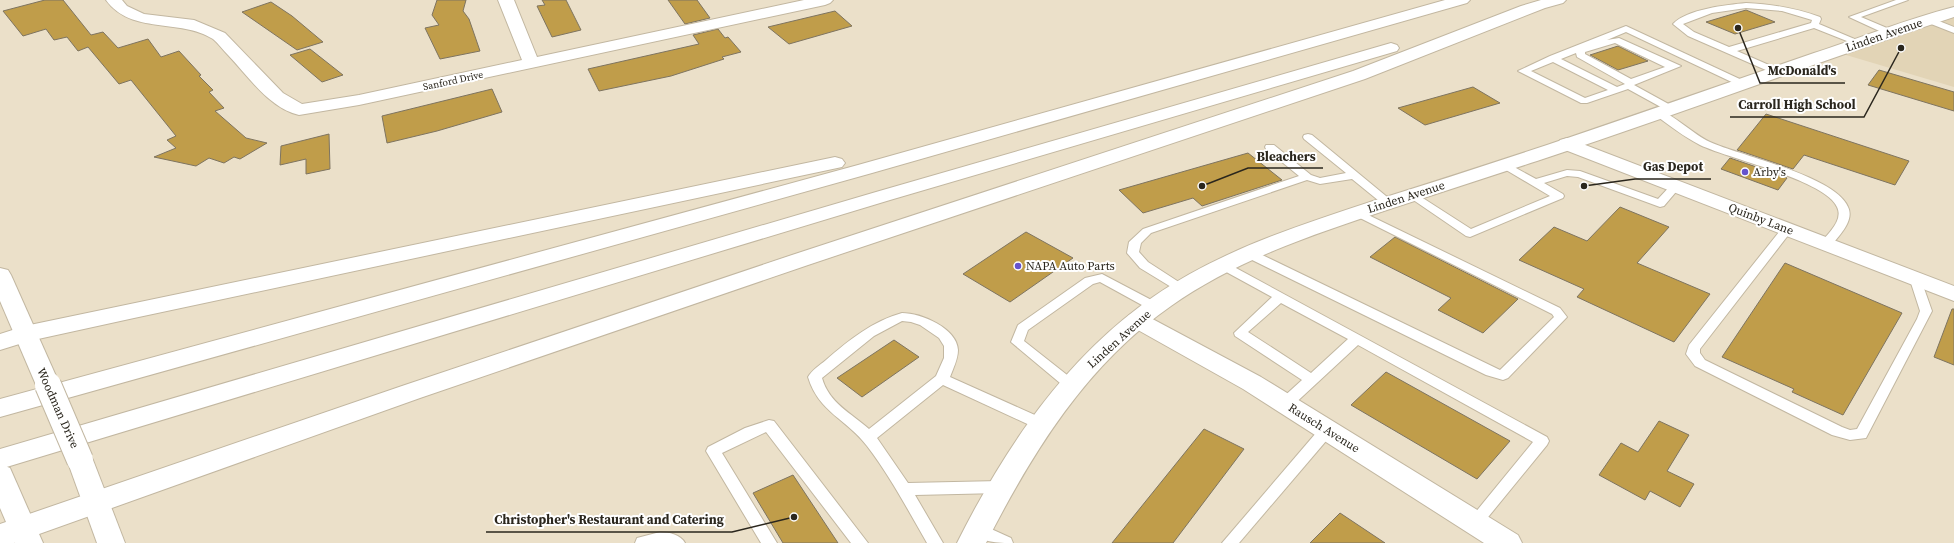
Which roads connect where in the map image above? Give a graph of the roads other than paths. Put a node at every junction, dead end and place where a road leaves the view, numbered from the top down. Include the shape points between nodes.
1 (114, 0) edge
2 (506, 0) edge
3 (825, 0) edge
4 (1462, 0) edge
5 (1904, 0) edge
6 (1549, 3) edge
7 (780, 4) edge
8 (1954, 12) edge
9 (1928, 20) junction
10 (1814, 25) junction
11 (1954, 30) edge
12 (1891, 33) junction
13 (1860, 44) junction
14 (1730, 50) junction
15 (1554, 58) junction
16 (1694, 60) junction
17 (531, 63) junction
18 (1674, 67) junction
19 (1775, 71) junction
20 (1741, 83) junction
21 (1629, 84) junction
22 (1143, 90) junction
23 (1616, 90) junction
24 (1664, 111) junction
25 (1308, 137) dead end
26 (1568, 144) junction
27 (1270, 147) dead end
28 (1506, 165) junction
29 (1355, 175) junction
30 (1307, 177) junction
31 (1536, 182) junction
32 (1676, 186) junction
33 (1411, 195) junction
34 (1388, 203) junction
35 (1358, 212) junction
36 (1787, 229) junction
37 (1826, 244) junction
38 (1248, 253) junction
39 (1223, 265) junction
40 (1916, 280) junction
41 (4, 284) edge
42 (1182, 289) junction
43 (1954, 294) edge
44 (1280, 297) junction
45 (1146, 314) junction
46 (25, 334) junction
47 (1356, 339) junction
48 (0, 342) edge
49 (942, 379) junction
50 (1312, 380) junction
51 (1071, 385) junction
52 (1285, 404) junction
53 (0, 408) edge
54 (1041, 424) junction
55 (1327, 430) junction
56 (869, 437) junction
57 (1, 473) edge
58 (1000, 487) junction
59 (904, 489) junction
60 (96, 502) junction
61 (1475, 523) junction
62 (17, 536) edge
63 (974, 536) edge
64 (112, 543) edge
65 (643, 543) edge
66 (677, 543) edge
67 (769, 543) edge
68 (860, 543) edge
69 (935, 543) edge
70 (1005, 543) edge
71 (1230, 543) edge
72 (1508, 543) edge

1 - 17 main road, Sanford Drive via 130,14 194,25 219,36 277,97 299,110 359,100
2 - 17 main road
3 - 7 main road, Sanford Drive
4 - 22 main road
5 - 12 lane via 1853,18
6 - 57 main road via 883,196
6 - 60 main road via 1359,75 418,389
7 - 17 main road, Sanford Drive
8 - 9 main road, Linden Avenue
9 - 11 lane
9 - 12 main road, Linden Avenue
10 - 13 lane
10 - 14 lane
10 - 14 lane via 1817,19 1798,10 1780,5 1749,2 1729,3 1687,17 1677,24 1691,34
12 - 13 main road, Linden Avenue
13 - 19 main road, Linden Avenue
14 - 19 lane
15 - 16 lane via 1626,29
15 - 23 lane
15 - 23 lane via 1523,71 1584,100
16 - 18 lane
16 - 20 lane
18 - 21 lane
18 - 21 lane via 1616,40 1581,50 1580,55
19 - 20 main road, Linden Avenue
20 - 24 main road, Linden Avenue
21 - 23 lane
21 - 24 lane
22 - 46 main road via 820,166
22 - 53 main road
24 - 26 main road, Linden Avenue
24 - 37 lane via 1704,144 1802,178 1835,196 1843,208 1843,221
25 - 29 lane
26 - 28 main road, Linden Avenue
26 - 32 main road, Quinby Lane
27 - 30 lane
28 - 31 lane
28 - 33 main road, Linden Avenue
29 - 30 lane via 1320,181
29 - 34 lane
30 - 42 lane via 1147,231 1135,242 1133,253 1144,265
31 - 32 lane via 1567,173 1580,174 1660,204
31 - 33 lane via 1559,196 1470,234
32 - 36 main road, Quinby Lane
33 - 34 main road, Linden Avenue
34 - 35 main road, Linden Avenue
35 - 38 main road, Linden Avenue via 1298,232
35 - 38 lane via 1556,311 1561,317 1503,374 1491,372
36 - 37 main road, Quinby Lane
36 - 40 lane via 1694,348 1693,354 1700,363 1837,431 1850,435 1861,434 1924,319 1926,311
37 - 40 main road, Quinby Lane
38 - 39 main road, Linden Avenue
39 - 42 main road, Linden Avenue
39 - 44 lane
40 - 43 main road, Quinby Lane
41 - 46 main road, Woodman Drive
42 - 45 main road, Linden Avenue
44 - 47 lane
44 - 50 lane via 1240,333
45 - 51 main road, Linden Avenue via 1103,351
45 - 51 lane via 1102,278 1089,281 1023,328 1017,342
45 - 52 main road, Rausch Avenue
46 - 48 main road
46 - 60 main road, Woodman Drive, bridge
47 - 50 lane
47 - 61 lane via 1542,441
49 - 54 lane
49 - 56 lane
49 - 56 lane via 953,348 950,341 930,325 903,317 879,328 832,361 815,377 817,389 843,417
50 - 52 lane
51 - 54 main road, Linden Avenue
52 - 55 main road, Rausch Avenue
54 - 58 main road, Linden Avenue
55 - 61 main road, Rausch Avenue
55 - 71 lane
56 - 59 lane
57 - 62 main road
58 - 59 lane
58 - 63 main road, Linden Avenue
59 - 69 lane
60 - 62 main road
60 - 64 main road, Woodman Drive
61 - 72 main road, Rausch Avenue
63 - 70 lane
65 - 66 lane via 661,538
67 - 68 lane via 713,451 769,425

